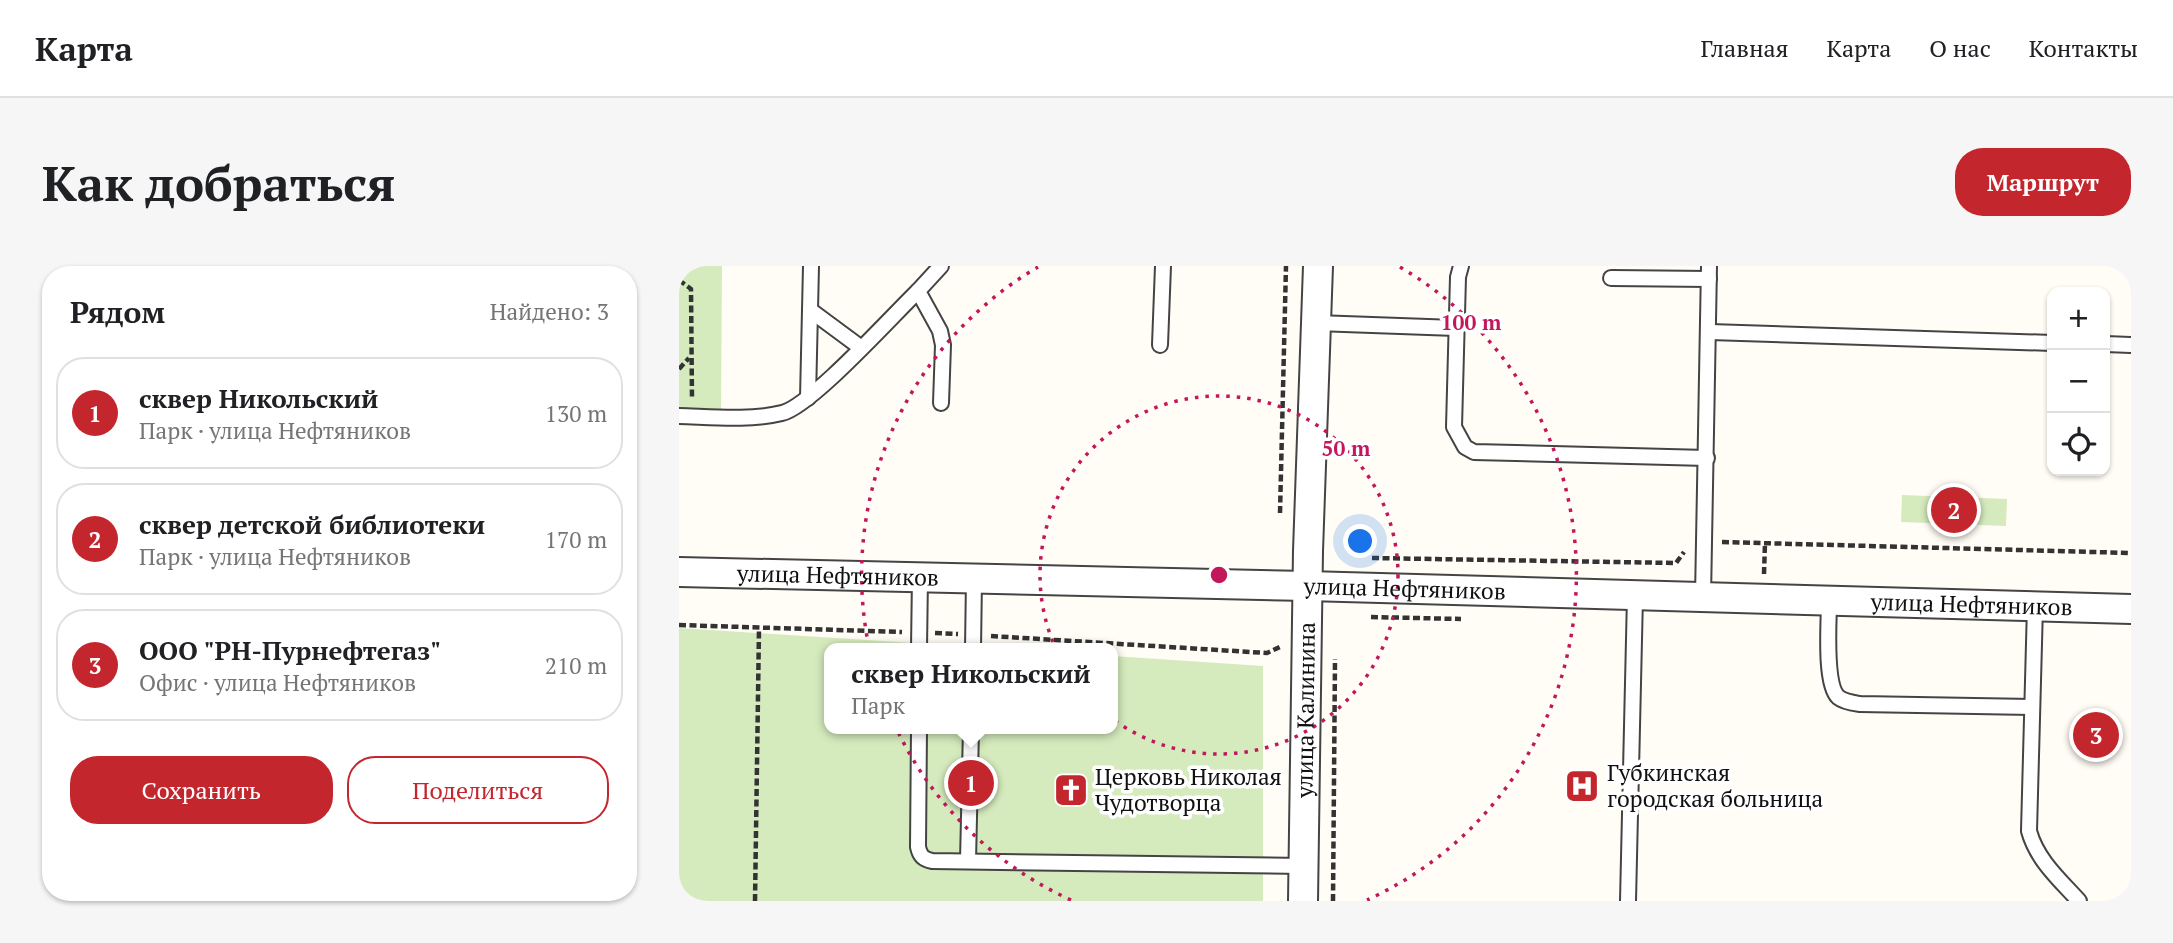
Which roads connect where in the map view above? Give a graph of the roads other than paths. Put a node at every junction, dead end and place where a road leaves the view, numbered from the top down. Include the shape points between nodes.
1 (811, 266) edge
2 (941, 266) edge
3 (1163, 266) edge
4 (1318, 266) edge
5 (1459, 270) edge
6 (1709, 272) edge
7 (1611, 278) dead end
8 (918, 290) junction
9 (810, 310) junction
10 (1316, 323) junction
11 (1456, 328) junction
12 (1710, 332) junction
13 (2047, 343) edge
14 (2110, 344) edge
15 (1160, 345) dead end
16 (2131, 345) edge
17 (860, 347) junction
18 (808, 398) junction
19 (941, 403) dead end
20 (685, 413) edge
21 (1707, 458) junction
22 (679, 572) edge
23 (920, 577) junction
24 (974, 579) junction
25 (1307, 586) junction
26 (1635, 596) junction
27 (1703, 597) junction
28 (1829, 601) junction
29 (2035, 606) junction
30 (2131, 609) edge
31 (919, 643) edge
32 (973, 643) edge
33 (2032, 707) junction
34 (919, 734) edge
35 (971, 734) edge
36 (968, 861) junction
37 (1303, 866) junction
38 (1303, 901) edge
39 (1628, 901) edge
40 (2078, 901) edge

1 - 9 lane
2 - 8 lane
3 - 15 lane
4 - 10 street, улица Калинина
5 - 11 lane
6 - 7 lane
6 - 12 lane
8 - 17 lane
8 - 19 lane via 943,345
9 - 17 lane
9 - 18 lane
10 - 11 lane
10 - 25 street, улица Калинина
11 - 21 lane via 1454,427 1473,452
12 - 13 lane
12 - 21 lane
14 - 16 lane
17 - 18 lane
18 - 20 lane via 785,413 758,417
21 - 27 lane
22 - 23 street, улица Нефтяников
23 - 24 street, улица Нефтяников
23 - 31 lane
24 - 25 street, улица Нефтяников
24 - 32 lane
25 - 26 street, улица Нефтяников
25 - 37 street, улица Калинина
26 - 27 street, улица Нефтяников
26 - 39 lane
27 - 28 street, улица Нефтяников
28 - 29 street, улица Нефтяников
28 - 33 lane via 1829,663 1839,698 1860,704
29 - 30 street, улица Нефтяников
29 - 33 lane
33 - 40 lane via 2029,831 2043,861
34 - 36 lane via 920,855 932,861
35 - 36 lane
36 - 37 lane
37 - 38 street, улица Калинина

